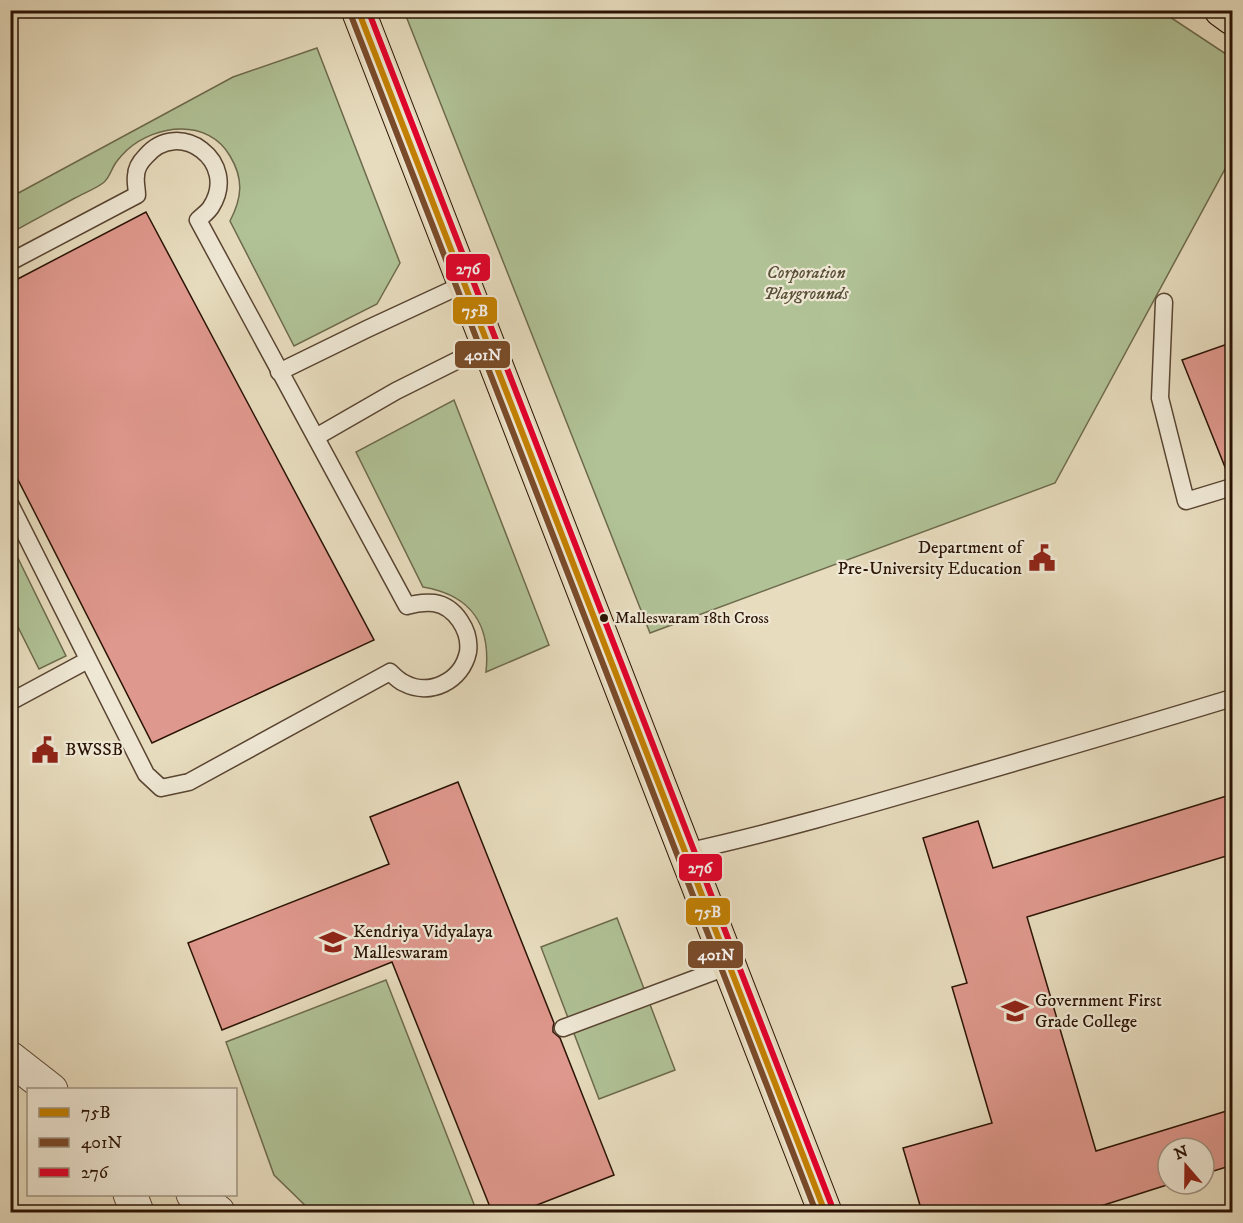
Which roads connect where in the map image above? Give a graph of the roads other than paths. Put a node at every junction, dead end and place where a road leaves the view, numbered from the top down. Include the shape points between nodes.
1 (358, 10) edge
2 (1221, 10) edge
3 (1233, 18) edge
4 (10, 262) edge
5 (464, 284) junction
6 (1164, 302) dead end
7 (488, 345) junction
8 (279, 372) junction
9 (316, 437) junction
10 (1233, 487) edge
11 (10, 504) edge
12 (88, 660) junction
13 (1233, 698) edge
14 (10, 702) edge
15 (685, 852) junction
16 (729, 966) junction
17 (563, 1028) dead end
18 (10, 1058) edge
19 (50, 1088) edge
20 (131, 1196) edge
21 (196, 1196) edge
22 (137, 1212) edge
23 (218, 1212) edge
24 (825, 1212) edge

1 - 5 main road
2 - 3 main road
4 - 8 lane via 137,195 135,176 150,151 163,143 192,144 215,164 219,179 210,209 198,220
5 - 7 main road
5 - 8 lane
6 - 10 lane via 1160,398 1186,501
7 - 9 lane
7 - 15 main road
8 - 9 lane
9 - 12 lane via 407,606 437,603 461,621 468,650 455,676 430,689 415,688 390,672 189,782 161,788 146,774
11 - 12 lane
12 - 14 lane
13 - 15 lane via 880,801
15 - 16 main road
16 - 17 lane
16 - 24 main road
18 - 19 street
20 - 22 street
21 - 23 street

